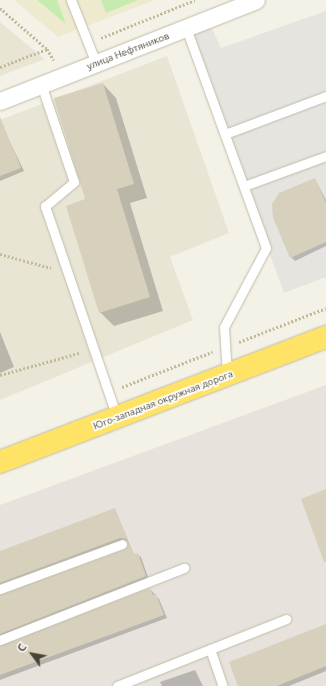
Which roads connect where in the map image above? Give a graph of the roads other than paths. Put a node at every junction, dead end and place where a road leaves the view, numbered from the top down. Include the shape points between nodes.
1 (71, 0) edge
2 (256, 0) edge
3 (186, 28) junction
4 (96, 63) junction
5 (36, 87) junction
6 (326, 96) edge
7 (0, 101) edge
8 (225, 134) junction
9 (326, 156) edge
10 (244, 186) junction
11 (326, 337) edge
12 (227, 375) junction
13 (117, 418) junction
14 (0, 462) edge
15 (122, 544) dead end
16 (184, 568) dead end
17 (0, 589) edge
18 (286, 619) dead end
19 (0, 640) edge
20 (210, 649) junction
21 (140, 677) junction
22 (117, 686) edge
23 (143, 686) edge
24 (223, 686) edge

1 - 4 lane
2 - 3 street, улица Нефтяников
3 - 4 street, улица Нефтяников
3 - 8 lane
4 - 5 street, улица Нефтяников
5 - 7 street, улица Нефтяников
5 - 13 lane via 74,182 45,206
6 - 8 lane
8 - 10 lane
9 - 10 lane
10 - 12 lane via 266,248 224,327
11 - 12 highway, Юго-западная окружная дорога
12 - 13 highway, Юго-западная окружная дорога
13 - 14 highway, Юго-западная окружная дорога
15 - 17 lane
16 - 19 lane
18 - 20 lane
20 - 21 lane
20 - 24 lane
21 - 22 lane
21 - 23 lane

